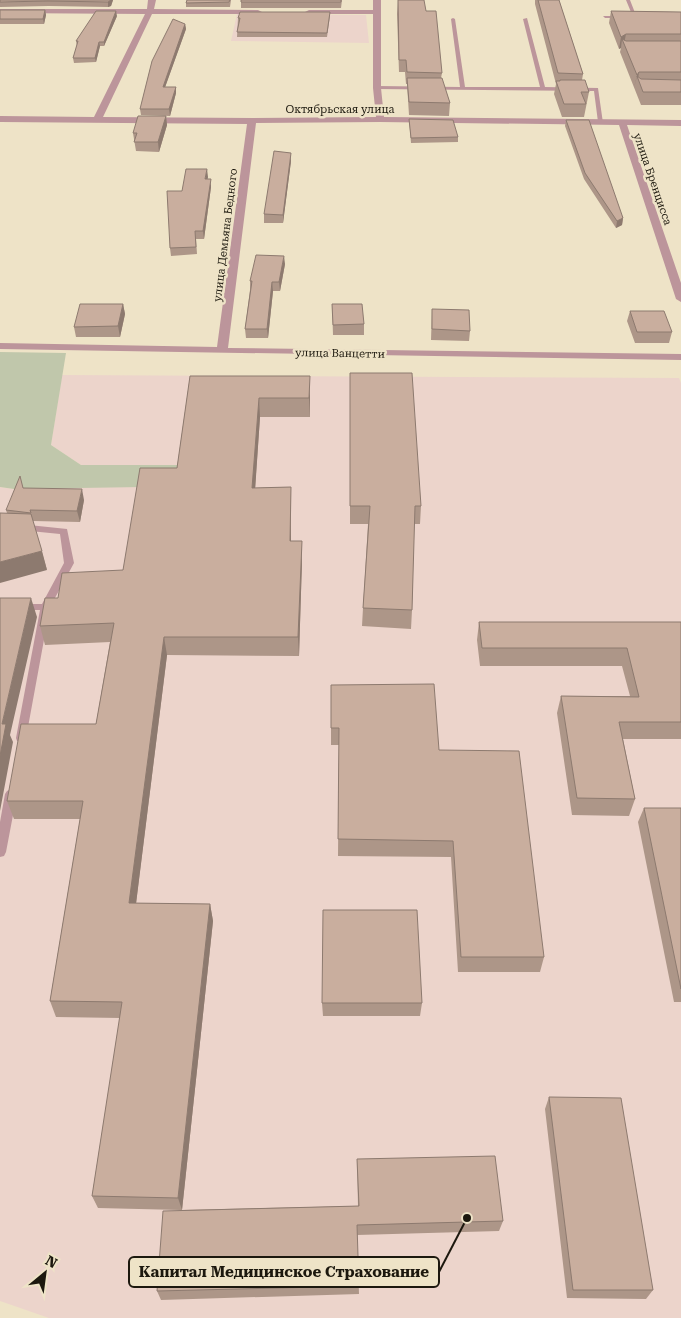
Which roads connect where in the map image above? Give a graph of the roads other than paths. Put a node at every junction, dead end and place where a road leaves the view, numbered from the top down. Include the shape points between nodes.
1 (152, 0) edge
2 (377, 0) edge
3 (628, 0) edge
4 (0, 11) edge
5 (150, 11) junction
6 (268, 12) edge
7 (298, 12) edge
8 (377, 12) junction
9 (605, 17) dead end
10 (635, 17) junction
11 (644, 17) edge
12 (453, 19) dead end
13 (526, 19) dead end
14 (377, 88) junction
15 (463, 89) junction
16 (543, 89) junction
17 (98, 118) junction
18 (0, 119) edge
19 (380, 120) junction
20 (252, 121) junction
21 (601, 122) junction
22 (622, 122) junction
23 (681, 123) edge
24 (681, 299) edge
25 (0, 346) edge
26 (222, 351) junction
27 (681, 357) edge
28 (0, 525) edge
29 (0, 607) edge
30 (46, 607) junction
31 (18, 754) edge
32 (13, 783) edge
33 (0, 852) edge

1 - 5 street
2 - 8 street
3 - 10 lane
4 - 5 street
5 - 6 street
5 - 17 street
7 - 8 street
8 - 14 street
9 - 10 lane
10 - 11 lane
12 - 15 lane
13 - 16 lane
14 - 15 lane
14 - 19 street
15 - 16 lane
16 - 21 lane via 596,89
17 - 18 street, Октябрьская улица
17 - 20 street, Октябрьская улица
19 - 20 street, Октябрьская улица
19 - 21 street, Октябрьская улица
20 - 26 street, улица Демьяна Бедного
21 - 22 street, Октябрьская улица
22 - 23 street, Октябрьская улица
22 - 24 street, улица Бренцисса
25 - 26 street, улица Ванцетти
26 - 27 street, улица Ванцетти
28 - 30 lane via 64,531 70,563
29 - 30 lane
30 - 31 lane
32 - 33 lane

